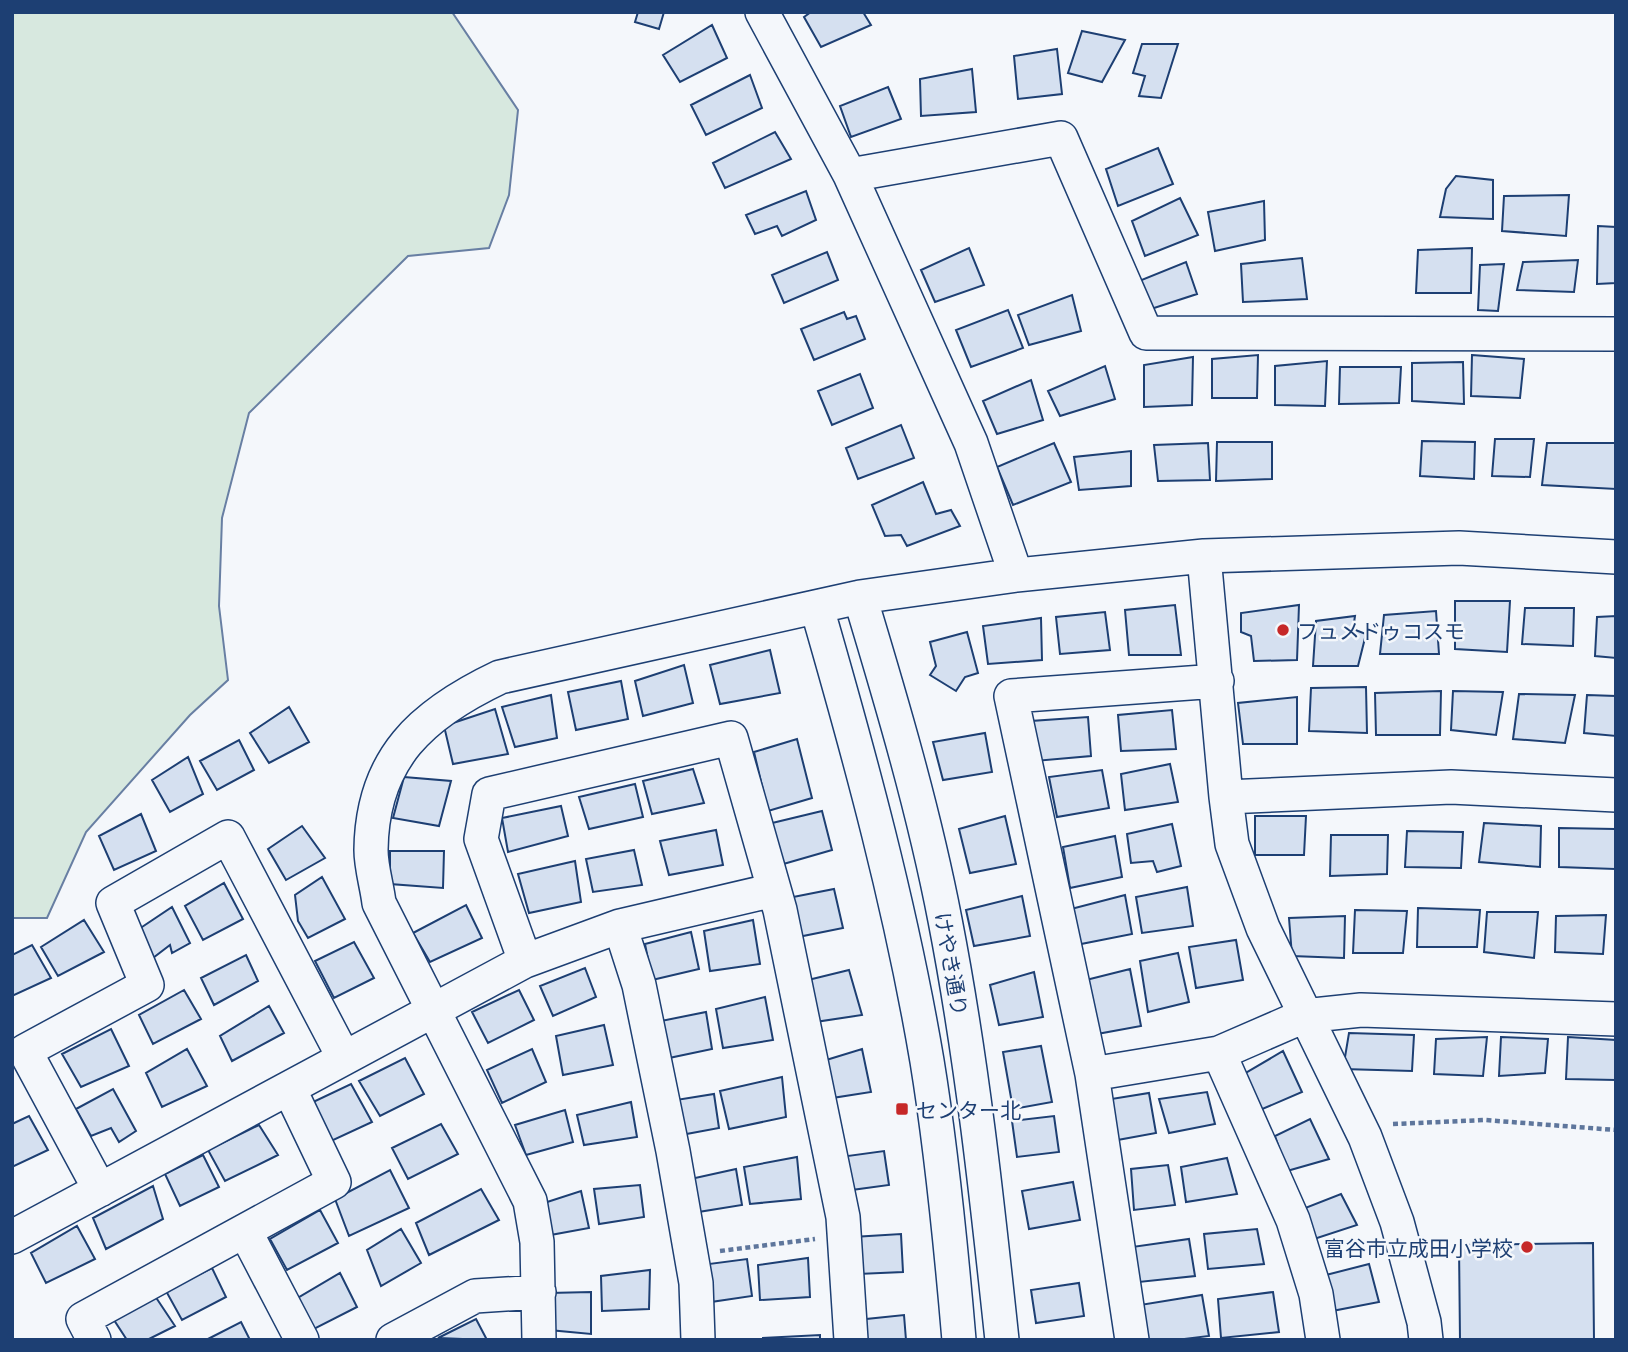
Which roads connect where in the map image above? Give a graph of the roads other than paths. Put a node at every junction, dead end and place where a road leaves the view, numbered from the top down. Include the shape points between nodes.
1 (762, 12) edge
2 (850, 175) junction
3 (1616, 334) edge
4 (1204, 556) junction
5 (1616, 557) edge
6 (1016, 575) junction
7 (860, 597) junction
8 (817, 608) junction
9 (1217, 681) junction
10 (1616, 795) edge
11 (1226, 797) junction
12 (774, 890) junction
13 (620, 926) junction
14 (525, 961) junction
15 (435, 1010) junction
16 (1304, 1016) junction
17 (1616, 1019) edge
18 (1219, 1053) junction
19 (344, 1058) junction
20 (1091, 1074) junction
21 (289, 1088) junction
22 (100, 1190) junction
23 (245, 1231) junction
24 (12, 1237) edge
25 (539, 1292) junction
26 (94, 1340) edge
27 (302, 1340) edge
28 (393, 1340) edge
29 (539, 1340) edge
30 (698, 1340) edge
31 (851, 1340) edge
32 (959, 1340) edge
33 (1003, 1340) edge
34 (1132, 1340) edge
35 (1323, 1340) edge
36 (1426, 1340) edge

1 - 2 street
2 - 3 street via 1061,138 1146,333
2 - 6 street via 971,443
4 - 5 street via 1459,548
4 - 6 street
4 - 9 street
6 - 7 street
7 - 8 street
7 - 33 street, けやき通り via 915,791 945,918 970,1068
8 - 15 street via 500,677 466,693 403,745 376,799 371,852 380,903
8 - 32 street via 866,779 927,1060
9 - 11 street
9 - 20 street via 1012,696
10 - 11 street via 1451,787
11 - 16 street via 1232,844 1263,928
12 - 13 street
12 - 14 street via 731,738 489,794 481,839
12 - 31 street via 843,1217
13 - 14 street
13 - 30 street via 639,985 673,1150 696,1283
14 - 15 street
15 - 19 street
15 - 25 street via 530,1201
16 - 17 street via 1360,1010
16 - 18 street
16 - 36 street via 1358,1125 1397,1222
18 - 20 street
18 - 35 street via 1293,1220 1316,1294
19 - 21 street
19 - 22 street via 228,837 113,903 147,985 25,1051
20 - 34 street
21 - 22 street
21 - 23 street via 334,1182
22 - 24 street
23 - 26 street via 83,1319
23 - 27 street
25 - 28 street via 475,1296
25 - 29 street

